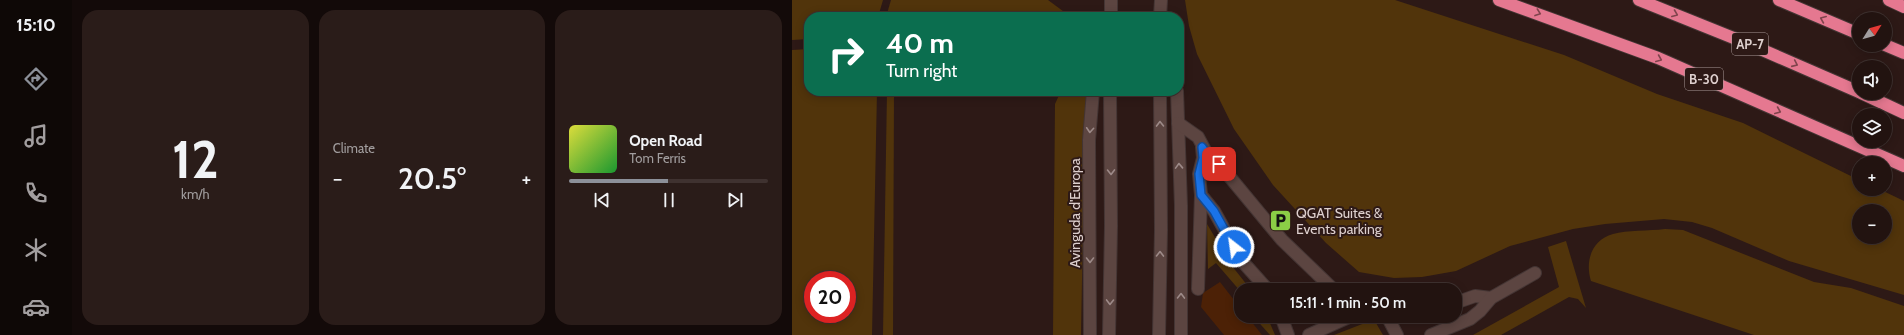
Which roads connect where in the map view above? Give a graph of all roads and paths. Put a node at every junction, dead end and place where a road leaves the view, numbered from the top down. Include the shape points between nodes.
1 (1499, 0) edge
2 (1639, 0) edge
3 (1778, 0) edge
4 (1889, 0) edge
5 (1904, 7) edge
6 (1852, 31) edge
7 (1892, 48) edge
8 (1904, 53) edge
9 (1852, 89) edge
10 (1093, 96) edge
11 (1110, 96) edge
12 (1160, 96) edge
13 (1177, 96) edge
14 (1877, 100) edge
15 (1904, 113) edge
16 (1178, 123) junction
17 (1202, 147) junction
18 (1904, 166) edge
19 (1201, 195) junction
20 (1535, 273) dead end
21 (1262, 283) edge
22 (1327, 283) edge
23 (1198, 289) dead end
24 (1490, 298) junction
25 (1462, 301) edge
26 (1284, 323) edge
27 (1335, 323) edge
28 (1391, 323) edge
29 (1090, 335) edge
30 (1109, 335) edge
31 (1159, 335) edge
32 (1181, 335) edge
33 (1288, 335) edge
34 (1309, 335) edge
35 (1397, 335) edge
36 (1431, 335) edge

1 -> 18 highway, B-30 via 1658,58
2 -> 9 highway, AP-7
6 -> 3 highway
4 - 5 highway
7 - 8 highway
10 -> 29 street, Avinguda d'Europa via 1090,140
11 -> 30 street
31 -> 12 street
13 - 16 street
14 - 15 highway, AP-7
16 - 17 street via 1198,137
32 -> 16 street
17 - 19 street via 1203,158 1199,174
17 - 22 street via 1282,240
19 - 21 street via 1214,211 1242,261
19 - 23 street
20 - 24 street
24 - 25 street via 1475,296
24 - 36 street via 1470,319
26 - 33 street
27 - 34 street
28 - 35 street

